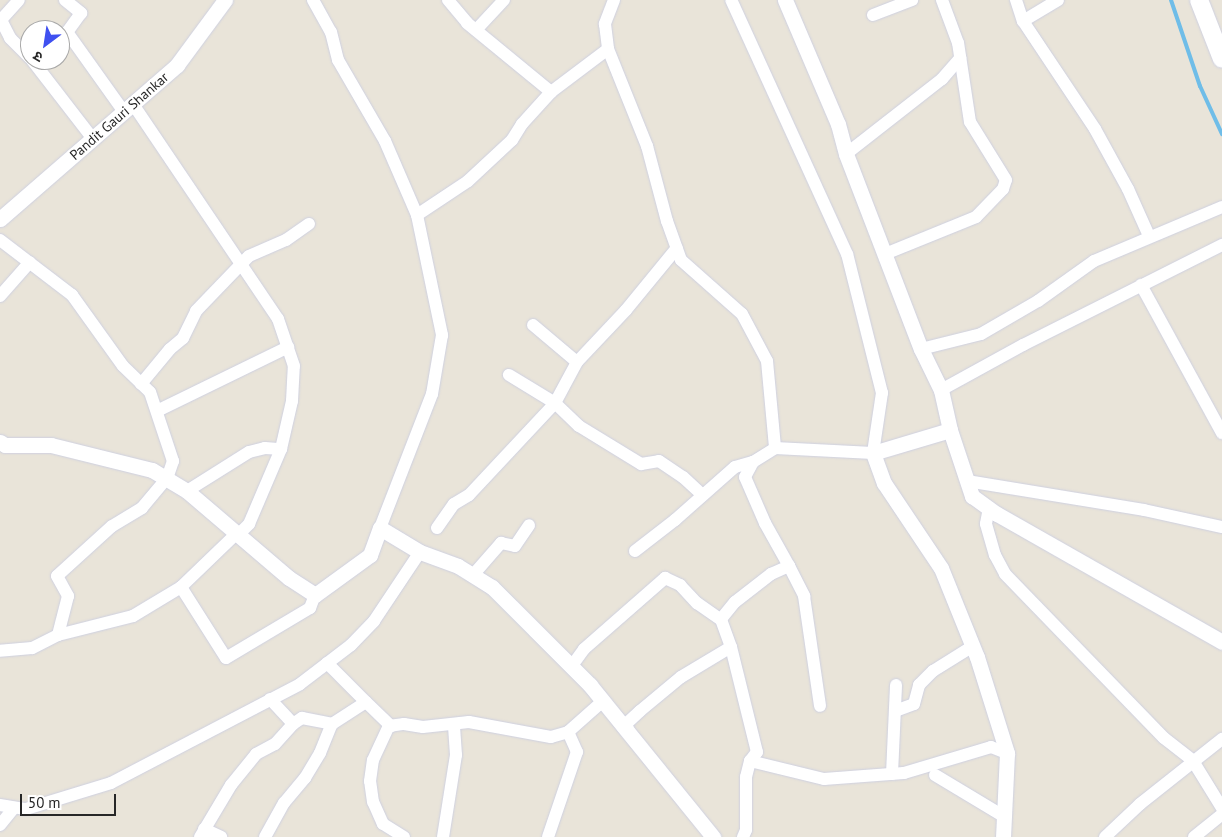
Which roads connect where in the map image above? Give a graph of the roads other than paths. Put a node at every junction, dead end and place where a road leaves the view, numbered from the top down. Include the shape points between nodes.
1 (19, 0) edge
2 (65, 0) edge
3 (225, 0) edge
4 (313, 0) edge
5 (448, 0) edge
6 (504, 0) edge
7 (614, 0) edge
8 (731, 0) edge
9 (785, 0) edge
10 (912, 0) edge
11 (942, 0) edge
12 (1016, 0) edge
13 (1058, 0) edge
14 (1199, 0) edge
15 (77, 10) junction
16 (873, 15) dead end
17 (68, 20) edge
18 (1023, 20) junction
19 (0, 21) edge
20 (476, 30) junction
21 (20, 48) edge
22 (608, 49) junction
23 (1221, 52) edge
24 (960, 58) junction
25 (40, 70) edge
26 (551, 92) junction
27 (128, 108) junction
28 (93, 139) junction
29 (846, 154) junction
30 (1222, 207) edge
31 (417, 215) junction
32 (0, 219) edge
33 (309, 224) dead end
34 (1149, 236) junction
35 (0, 240) edge
36 (1222, 245) edge
37 (677, 248) junction
38 (885, 254) junction
39 (30, 262) junction
40 (241, 264) junction
41 (1141, 285) junction
42 (0, 296) edge
43 (533, 324) dead end
44 (288, 348) junction
45 (921, 349) junction
46 (577, 362) junction
47 (509, 375) dead end
48 (141, 384) junction
49 (941, 390) junction
50 (555, 403) junction
51 (157, 411) junction
52 (950, 430) junction
53 (1222, 433) edge
54 (0, 442) edge
55 (774, 448) junction
56 (281, 449) junction
57 (872, 453) junction
58 (753, 462) junction
59 (167, 478) junction
60 (967, 481) junction
61 (187, 491) junction
62 (702, 495) junction
63 (989, 508) junction
64 (530, 525) dead end
65 (1222, 527) edge
66 (380, 528) junction
67 (437, 528) dead end
68 (238, 535) junction
69 (635, 551) dead end
70 (420, 552) junction
71 (789, 566) junction
72 (473, 575) junction
73 (181, 587) junction
74 (315, 595) junction
75 (721, 620) junction
76 (58, 635) junction
77 (1222, 642) edge
78 (974, 646) junction
79 (731, 647) junction
80 (0, 651) edge
81 (327, 664) junction
82 (571, 667) junction
83 (896, 686) dead end
84 (270, 699) junction
85 (603, 701) junction
86 (366, 702) junction
87 (820, 706) dead end
88 (895, 711) junction
89 (293, 724) junction
90 (332, 724) junction
91 (454, 724) junction
92 (391, 726) junction
93 (568, 732) junction
94 (630, 734) junction
95 (1222, 739) edge
96 (1008, 753) junction
97 (750, 761) junction
98 (1193, 762) junction
99 (892, 774) junction
100 (935, 775) dead end
101 (0, 805) edge
102 (14, 808) junction
103 (1222, 808) edge
104 (1222, 814) edge
105 (1005, 818) junction
106 (0, 825) edge
107 (202, 833) edge
108 (221, 837) edge
109 (265, 837) edge
110 (404, 837) edge
111 (443, 837) edge
112 (548, 837) edge
113 (713, 837) edge
114 (743, 837) edge
115 (1003, 837) edge
116 (1106, 837) edge
117 (1194, 837) edge

1 - 19 street
2 - 15 street
3 - 27 street, Pandit Gauri Shankar via 177,65
4 - 31 street via 331,32 338,60 386,141
5 - 20 street
6 - 20 street
7 - 22 street via 606,24
8 - 57 street via 846,254 882,393
9 - 29 street via 838,124
10 - 16 street
11 - 24 street via 958,43
12 - 18 street
13 - 18 street
14 - 23 main road
15 - 17 street
15 - 27 street via 81,13 67,32
18 - 34 street via 1095,129
19 - 21 street
20 - 26 street
22 - 26 street
22 - 37 street via 647,146
24 - 29 street via 942,79
24 - 38 street via 970,122 1006,180 1003,189 976,217
25 - 28 street
26 - 31 street via 512,140 468,181
27 - 28 street, Pandit Gauri Shankar
27 - 40 street
28 - 32 street, Pandit Gauri Shankar
29 - 38 street
30 - 34 street
31 - 66 street via 442,335 432,394
33 - 40 street via 286,240 249,256
34 - 45 street via 1094,262 1038,301 981,334
35 - 39 street
36 - 41 street
37 - 46 street via 626,310
37 - 55 street via 681,260 742,314 767,361
38 - 45 street
39 - 42 street
39 - 48 street via 72,295 123,366
40 - 44 street via 278,319
40 - 48 street via 196,311 183,338 170,348
41 - 49 street
41 - 53 street
43 - 46 street
44 - 51 street
44 - 56 street via 294,366 292,401
45 - 49 street
46 - 50 street
47 - 50 street
48 - 51 street via 150,392
49 - 52 street
50 - 62 street via 579,426 641,464 660,462
50 - 67 street via 469,495 454,504
51 - 59 street via 173,461
52 - 57 street
52 - 60 street
54 - 59 street via 5,445 51,445 152,470
55 - 57 street
55 - 58 street
56 - 61 street via 249,452
56 - 68 street via 249,524
57 - 78 street via 884,483 941,568
58 - 62 street via 735,467
58 - 71 street via 745,477
59 - 61 street
59 - 76 street via 142,508 112,526 57,576 68,596
60 - 63 street via 972,496
60 - 65 street via 1144,510
61 - 68 street
62 - 69 street
63 - 77 street
63 - 98 street via 986,524 995,555 1006,574 1164,738
64 - 72 street via 516,546 501,542
66 - 70 street
66 - 74 street via 370,555
68 - 73 street
68 - 74 street via 289,578
70 - 72 street
70 - 81 street via 374,620 351,645
71 - 75 street via 771,574 735,602
71 - 87 street via 804,596
72 - 82 street via 492,587
73 - 74 street via 226,658 310,608
73 - 76 street via 133,616
75 - 79 street
75 - 82 street via 697,603 680,585 665,578 584,649
76 - 80 street via 32,648
78 - 88 street via 933,671 919,684 914,704
78 - 96 street
79 - 94 street via 689,672 640,711 626,724
79 - 97 street via 757,752
81 - 84 street via 300,684
81 - 86 street
82 - 85 street
83 - 88 street
84 - 89 street
84 - 102 street via 112,783 26,808
85 - 93 street
85 - 94 street
86 - 90 street
86 - 92 street
88 - 99 street
89 - 90 street via 302,718
89 - 107 street via 275,744 256,754 231,785
90 - 109 street via 320,753 284,803
91 - 92 street
91 - 93 street via 469,722 551,737
91 - 111 street via 456,755
92 - 110 street via 373,760 370,781 383,824
93 - 112 street via 576,752
94 - 113 street
95 - 98 street
96 - 99 street via 991,747 904,774
96 - 105 street
97 - 99 street via 824,779
97 - 114 street
98 - 103 street
98 - 116 street
100 - 105 street
101 - 102 street
102 - 106 street
104 - 117 street
105 - 115 street
107 - 108 street

